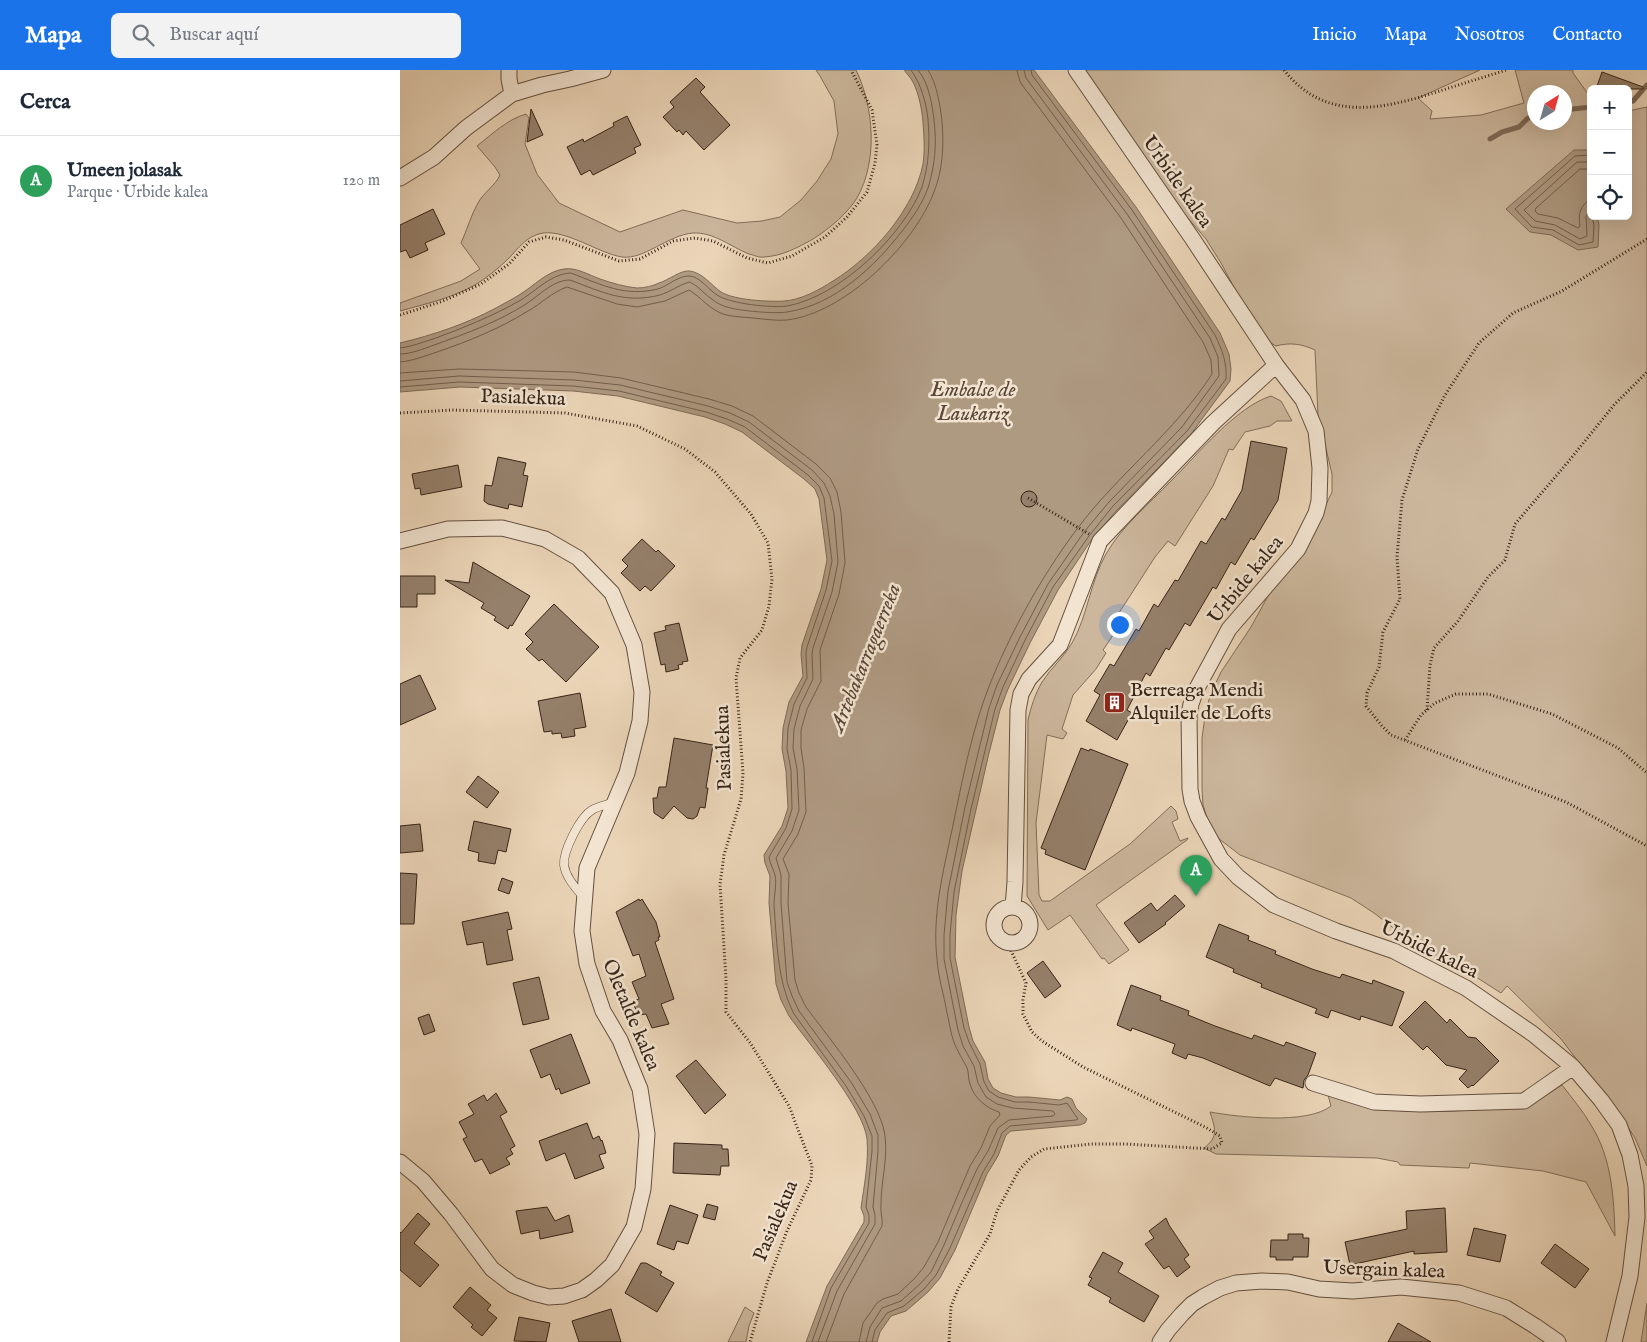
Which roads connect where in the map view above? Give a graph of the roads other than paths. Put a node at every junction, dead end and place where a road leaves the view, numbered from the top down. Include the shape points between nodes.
1 (509, 70) edge
2 (602, 70) edge
3 (1076, 70) edge
4 (512, 94) junction
5 (400, 178) edge
6 (1276, 365) junction
7 (400, 541) edge
8 (614, 802) junction
9 (585, 899) junction
10 (1013, 907) junction
11 (1573, 1067) junction
12 (1313, 1083) dead end
13 (400, 1162) edge
14 (1160, 1342) edge
15 (1559, 1342) edge
16 (1614, 1342) edge

1 - 4 street
2 - 4 street
3 - 6 street, Urbide kalea
4 - 5 street via 434,157
6 - 10 street via 1213,423 1100,541 1060,645 1029,679 1021,694
6 - 11 street, Urbide kalea via 1303,400 1316,431 1319,501 1298,549 1229,628 1196,690 1189,715 1190,788 1198,817 1221,859 1238,877 1274,904 1336,931 1394,951 1466,988 1533,1034
7 - 8 street, Oletalde kalea via 448,529 502,528 545,539 578,558 612,593 634,645 642,692 636,738 627,773
8 - 9 street, Oletalde kalea via 587,868
8 - 9 lane via 583,817 565,857 570,881
9 - 13 street, Oletalde kalea via 582,931 587,964 604,1011 640,1089 647,1134 643,1189 634,1227 612,1265 582,1290 564,1296 549,1297 513,1285 492,1269 423,1181
10 - 10 street via 1000,912 994,923 1001,940 1013,943 1022,940 1030,927 1025,913
11 - 12 street via 1524,1101 1374,1102
11 - 16 street, Urbide kalea via 1618,1126 1630,1155 1636,1186 1634,1250
14 - 15 street, Usergain kalea via 1182,1314 1203,1297 1236,1283 1262,1281 1288,1282 1320,1289 1353,1291 1401,1287 1459,1294 1506,1308

